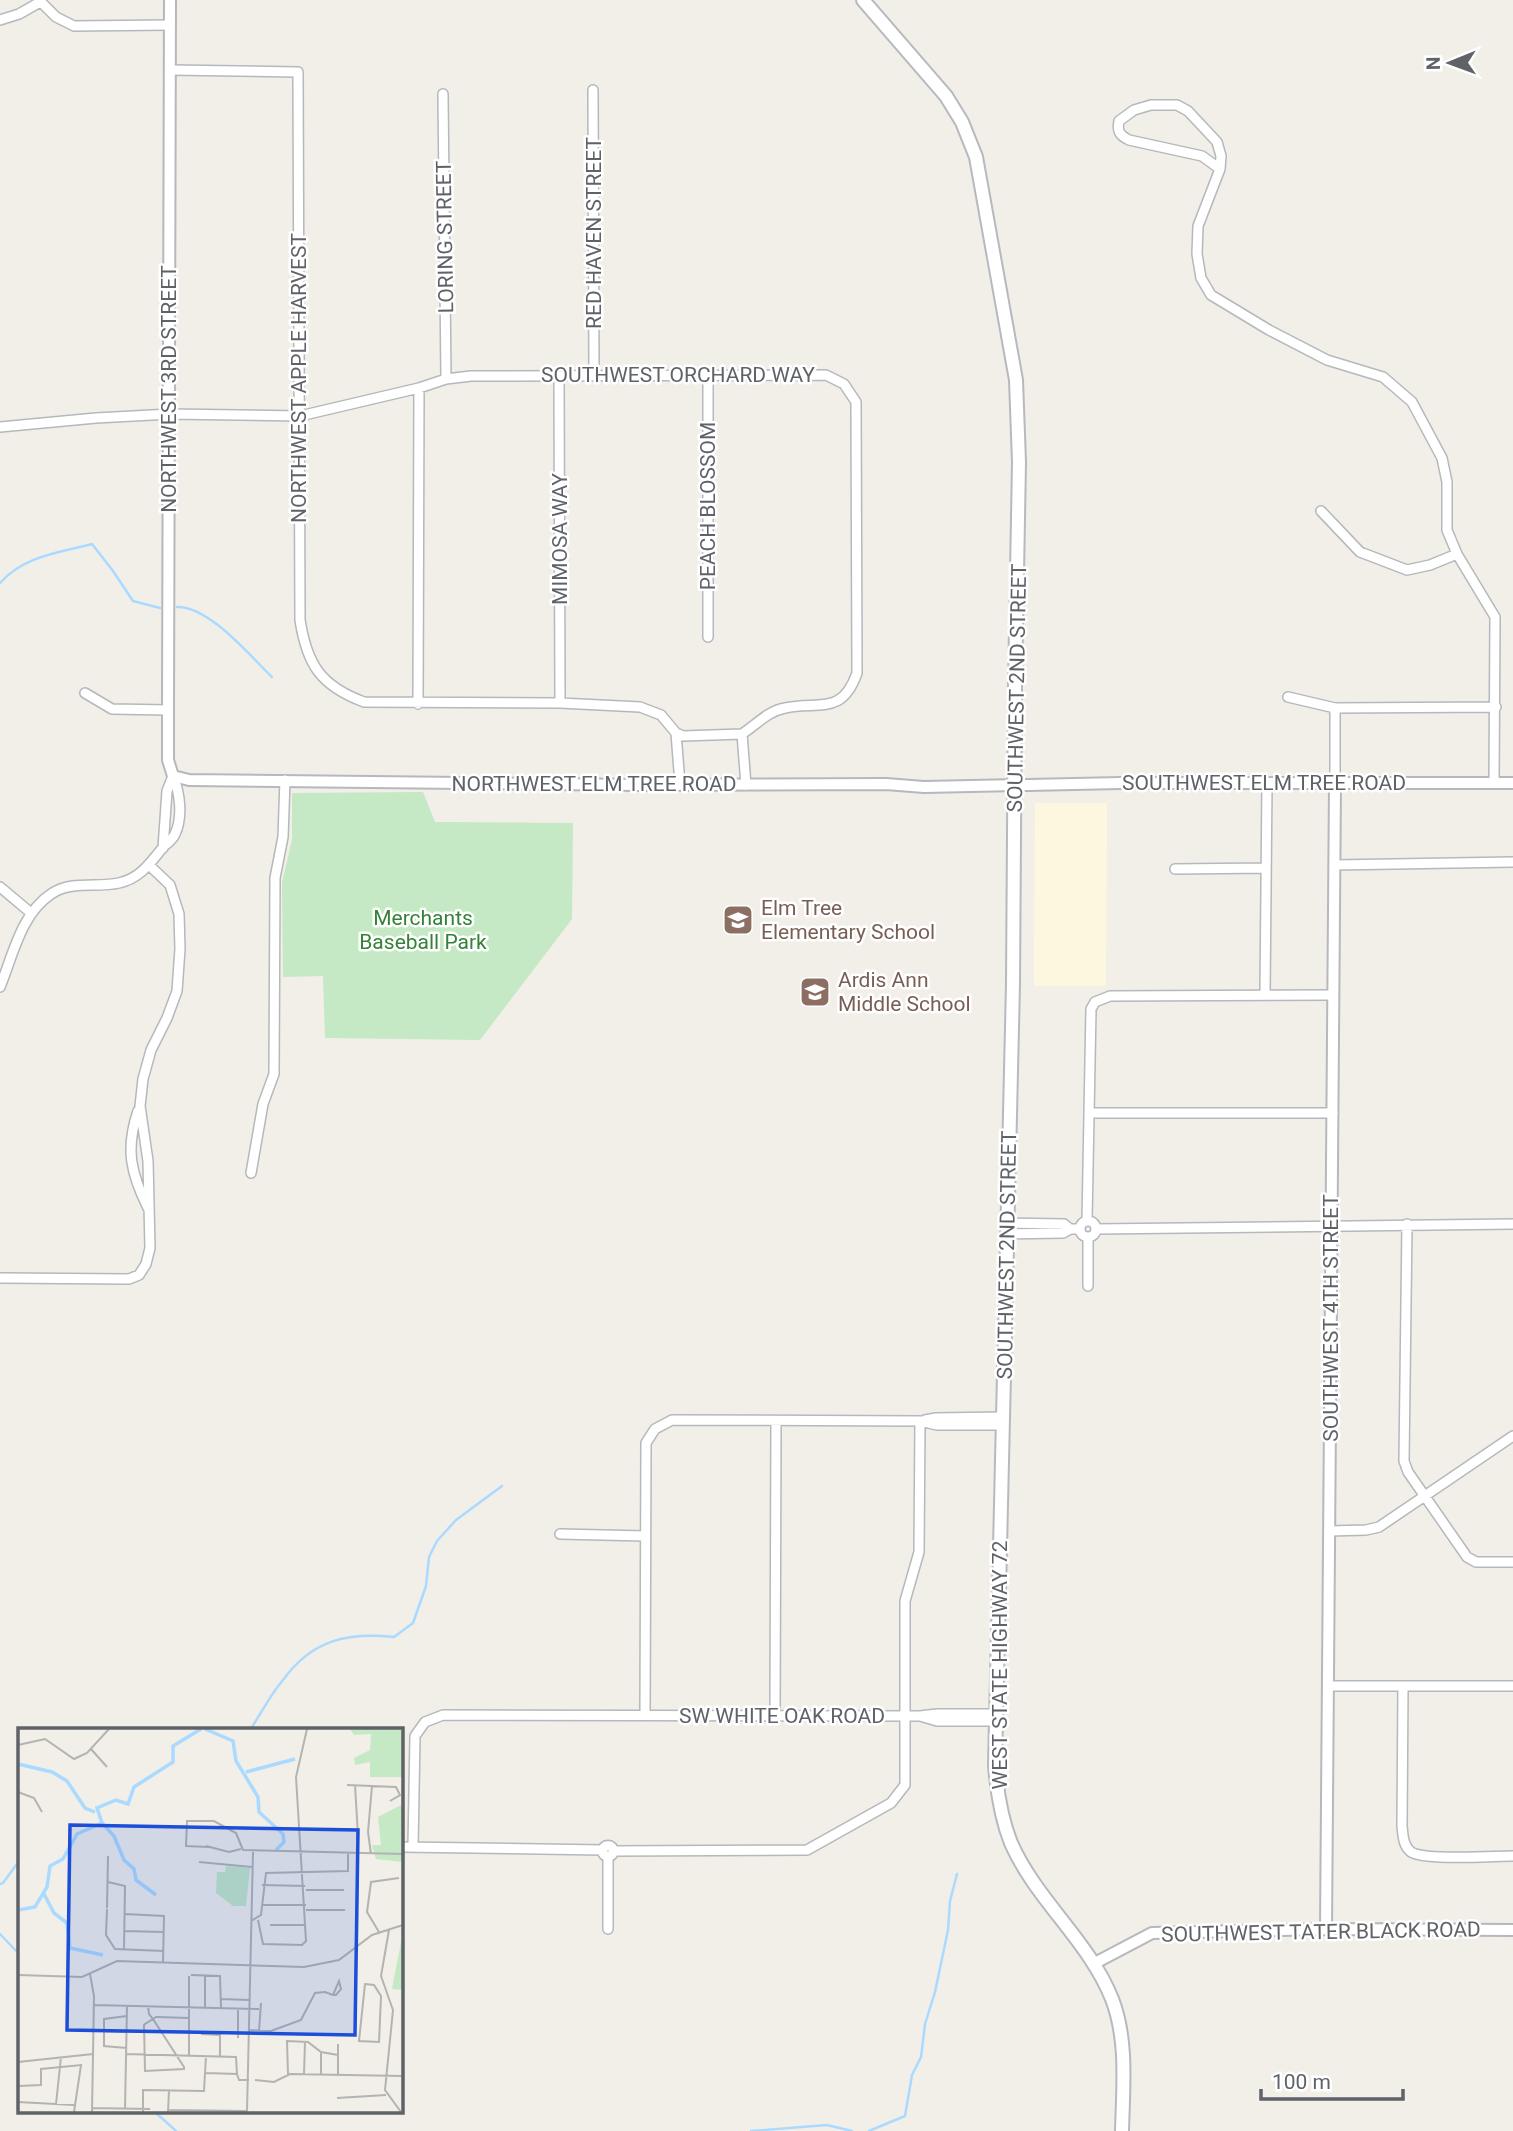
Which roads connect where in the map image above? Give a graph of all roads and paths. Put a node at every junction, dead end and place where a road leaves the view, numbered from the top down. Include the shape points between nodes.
1 (170, 0) edge
2 (863, 0) edge
3 (40, 1) edge
4 (0, 20) edge
5 (170, 25) junction
6 (170, 70) junction
7 (593, 90) dead end
8 (443, 94) dead end
9 (1220, 169) junction
10 (594, 375) junction
11 (559, 376) junction
12 (708, 376) junction
13 (446, 379) junction
14 (419, 388) junction
15 (170, 414) junction
16 (300, 416) junction
17 (0, 427) edge
18 (1321, 511) dead end
19 (1457, 554) junction
20 (708, 637) dead end
21 (85, 693) dead end
22 (1287, 697) dead end
23 (561, 703) junction
24 (418, 704) junction
25 (1496, 707) junction
26 (1335, 708) junction
27 (168, 710) junction
28 (676, 733) junction
29 (743, 734) junction
30 (173, 776) junction
31 (285, 780) junction
32 (1267, 783) junction
33 (1335, 783) junction
34 (1494, 783) junction
35 (1513, 783) edge
36 (680, 784) junction
37 (746, 785) junction
38 (1015, 785) junction
39 (1513, 862) edge
40 (149, 865) junction
41 (1334, 865) junction
42 (1266, 868) junction
43 (1175, 869) dead end
44 (0, 887) edge
45 (31, 912) junction
46 (0, 987) edge
47 (1265, 993) junction
48 (1334, 995) junction
49 (140, 1107) junction
50 (1089, 1113) junction
51 (1333, 1113) junction
52 (251, 1173) dead end
53 (150, 1212) junction
54 (1087, 1221) junction
55 (1407, 1224) junction
56 (1513, 1224) edge
57 (1332, 1228) junction
58 (1008, 1229) junction
59 (1075, 1229) junction
60 (1096, 1229) junction
61 (1088, 1238) junction
62 (0, 1278) edge
63 (1088, 1286) dead end
64 (776, 1421) junction
65 (920, 1421) junction
66 (1003, 1421) junction
67 (1513, 1436) edge
68 (1424, 1496) junction
69 (1329, 1531) junction
70 (560, 1534) dead end
71 (645, 1536) junction
72 (1513, 1562) edge
73 (1328, 1686) junction
74 (1403, 1686) junction
75 (1513, 1686) edge
76 (645, 1715) junction
77 (775, 1716) junction
78 (905, 1717) junction
79 (995, 1718) junction
80 (402, 1847) edge
81 (413, 1847) junction
82 (608, 1852) junction
83 (1513, 1856) edge
84 (608, 1929) dead end
85 (1326, 1929) junction
86 (1513, 1930) edge
87 (1095, 1963) junction
88 (1122, 2131) edge

1 - 5 street, NORTHWEST 3RD STREET
2 - 38 main road, SOUTHWEST 2ND STREET via 946,96 976,157 1018,404
3 - 4 street
3 - 5 street via 74,26
5 - 6 street, NORTHWEST 3RD STREET
6 - 15 street, NORTHWEST 3RD STREET
6 - 16 street, NORTHWEST APPLE HARVEST via 298,72
7 - 10 street, RED HAVEN STREET
8 - 13 street, LORING STREET
9 - 9 street via 1217,142 1177,105 1134,110 1119,121 1120,135 1129,140 1202,156
9 - 19 street via 1198,226 1201,278 1211,295 1328,360 1383,377 1412,402 1442,458 1447,530
10 - 11 street, SOUTHWEST ORCHARD WAY
10 - 12 street, SOUTHWEST ORCHARD WAY
11 - 13 street, SOUTHWEST ORCHARD WAY
11 - 23 street, MIMOSA WAY
12 - 20 street, PEACH BLOSSOM
12 - 29 street, SOUTHWEST ORCHARD WAY via 825,375 844,384 856,402 857,673 852,687 834,703 783,708
13 - 14 street, SOUTHWEST ORCHARD WAY
14 - 16 street, SOUTHWEST ORCHARD WAY
14 - 24 street
15 - 16 street, SOUTHWEST ORCHARD WAY
15 - 17 street, SOUTHWEST ORCHARD WAY
15 - 27 street, NORTHWEST 3RD STREET
16 - 24 street, NORTHWEST APPLE HARVEST via 300,620 304,647 324,679 337,690 364,702
18 - 19 street via 1360,552 1407,570
19 - 25 street via 1495,617
21 - 27 street via 112,709
22 - 26 street
23 - 24 street
23 - 28 street via 640,707 661,715
25 - 26 street
25 - 34 street
26 - 33 street, SOUTHWEST 4TH STREET
27 - 30 street, NORTHWEST 3RD STREET via 168,760
28 - 29 street
28 - 36 street
29 - 37 street
30 - 31 street, NORTHWEST ELM TREE ROAD
30 - 40 street via 167,791 163,848
31 - 36 street, NORTHWEST ELM TREE ROAD
31 - 52 street via 283,836 275,878 274,1074 263,1104
32 - 33 street, SOUTHWEST ELM TREE ROAD
32 - 38 street, SOUTHWEST ELM TREE ROAD
32 - 42 street
33 - 34 street, SOUTHWEST ELM TREE ROAD
33 - 41 street, SOUTHWEST 4TH STREET
34 - 35 street, SOUTHWEST ELM TREE ROAD
36 - 37 street, NORTHWEST ELM TREE ROAD
37 - 38 street, NORTHWEST ELM TREE ROAD
38 - 58 main road, SOUTHWEST 2ND STREET
39 - 41 street
40 - 45 street via 137,877 118,883 53,892
40 - 49 street via 170,885 179,914 180,949 177,991 151,1050
41 - 48 street, SOUTHWEST 4TH STREET
42 - 43 street
42 - 47 street
44 - 45 street
45 - 46 street
47 - 48 street
47 - 50 street via 1110,996 1095,1002 1091,1009
48 - 51 street, SOUTHWEST 4TH STREET
49 - 53 street
49 - 53 street via 130,1153 135,1180
50 - 51 street
50 - 54 street
51 - 57 street, SOUTHWEST 4TH STREET
53 - 62 street via 150,1248 139,1275 129,1279
54 - 59 street
54 - 60 street
55 - 56 street
55 - 57 street
55 - 68 street via 1404,1461
57 - 60 street
57 - 69 street, SOUTHWEST 4TH STREET
58 - 59 street via 1063,1233
58 - 66 main road, SOUTHWEST 2ND STREET
59 - 61 street
60 - 61 street
61 - 63 street
64 - 65 street
64 - 71 street via 672,1420 655,1429 646,1443
64 - 77 street
65 - 66 street
65 - 78 street via 919,1552 905,1601
66 - 79 main road, WEST STATE HIGHWAY 72
67 - 68 street
68 - 69 street via 1373,1529
68 - 72 street via 1470,1559
69 - 73 street, SOUTHWEST 4TH STREET
70 - 71 street
71 - 76 street
73 - 74 street
73 - 85 street, SOUTHWEST 4TH STREET
74 - 75 street
74 - 83 street via 1402,1835 1409,1850 1427,1856
76 - 77 street, SW WHITE OAK ROAD
76 - 81 street, SW WHITE OAK ROAD via 443,1715 425,1722 415,1736
77 - 78 street, SW WHITE OAK ROAD
78 - 79 street, SW WHITE OAK ROAD
78 - 82 street via 905,1785 891,1803 807,1850
79 - 87 main road, WEST STATE HIGHWAY 72 via 997,1789 1012,1844
80 - 81 street
81 - 82 street
82 - 84 street
85 - 86 street, SOUTHWEST TATER BLACK ROAD
85 - 87 street, SOUTHWEST TATER BLACK ROAD via 1152,1933
87 - 88 main road, WEST STATE HIGHWAY 72 via 1119,2023

